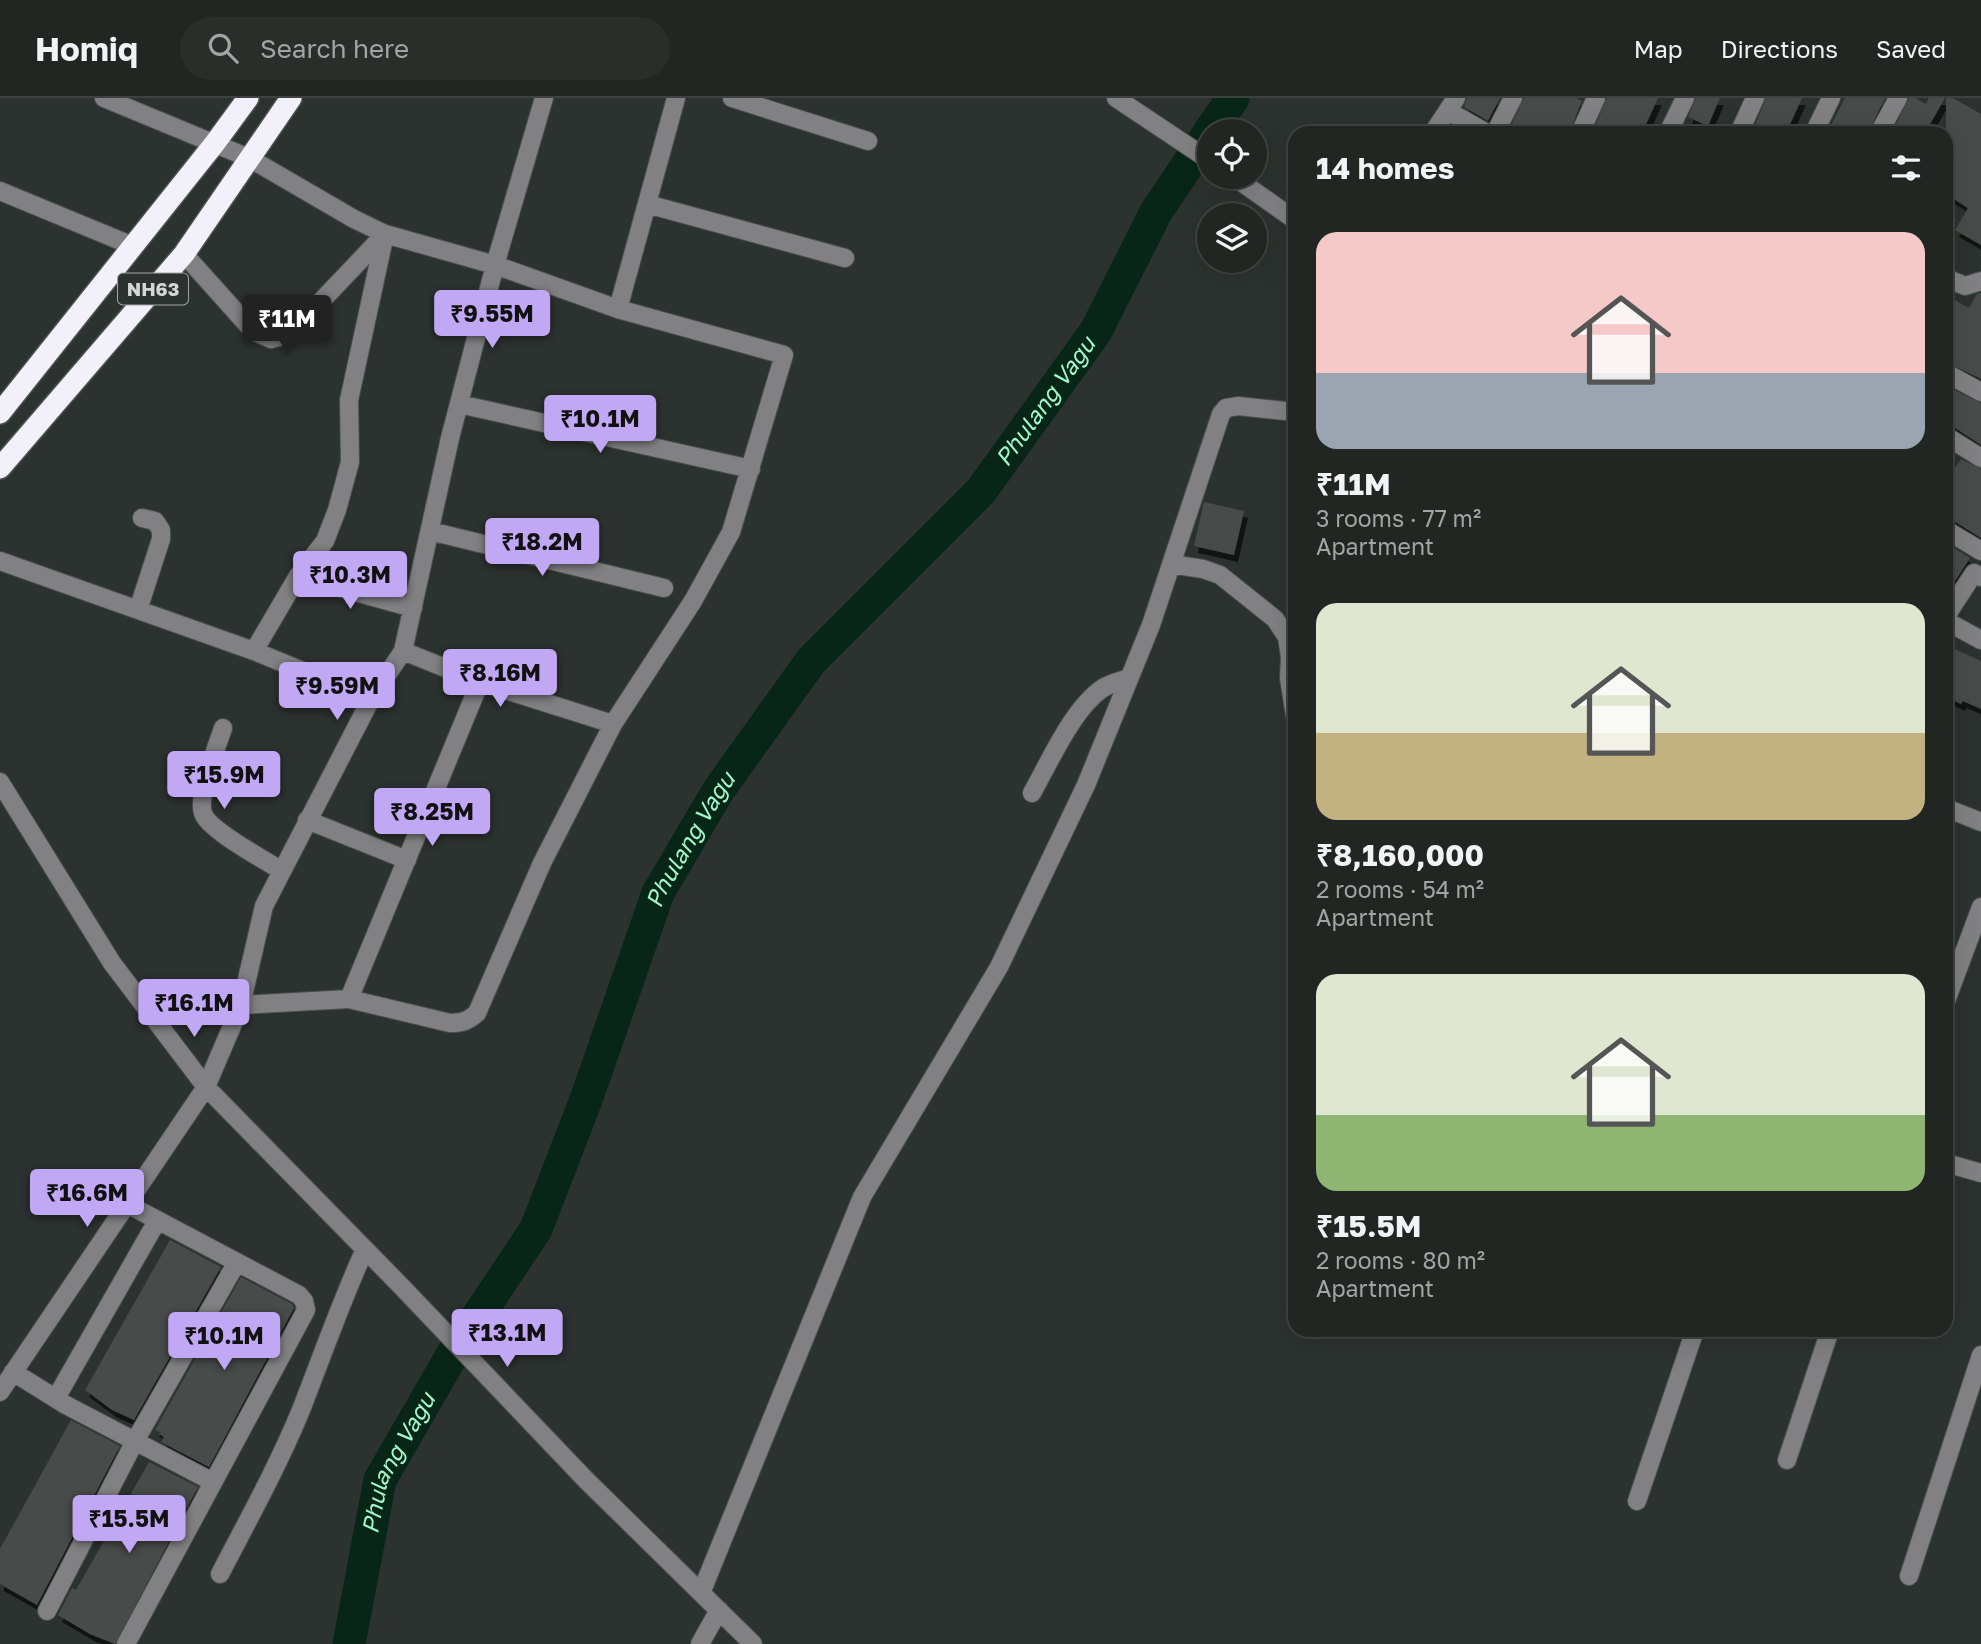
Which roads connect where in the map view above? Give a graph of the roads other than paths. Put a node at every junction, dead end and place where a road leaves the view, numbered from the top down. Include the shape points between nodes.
1 (104, 98) edge
2 (248, 98) edge
3 (291, 98) edge
4 (544, 98) edge
5 (676, 98) edge
6 (732, 98) edge
7 (1513, 98) edge
8 (1685, 98) edge
9 (1755, 98) edge
10 (1831, 98) edge
11 (1898, 98) edge
12 (1117, 99) edge
13 (1595, 99) edge
14 (1452, 105) edge
15 (1438, 126) edge
16 (1478, 126) edge
17 (1499, 126) edge
18 (1583, 126) edge
19 (1671, 126) edge
20 (1742, 126) edge
21 (1817, 126) edge
22 (1883, 126) edge
23 (869, 141) dead end
24 (215, 143) junction
25 (1197, 152) edge
26 (249, 158) junction
27 (1251, 189) edge
28 (0, 191) edge
29 (647, 204) junction
30 (1288, 215) edge
31 (385, 234) junction
32 (133, 246) junction
33 (184, 254) junction
34 (845, 258) dead end
35 (495, 265) junction
36 (1953, 281) edge
37 (1981, 281) edge
38 (618, 309) junction
39 (1953, 377) edge
40 (1981, 391) edge
41 (458, 404) junction
42 (1288, 411) edge
43 (0, 412) edge
44 (1953, 440) edge
45 (1981, 458) edge
46 (0, 468) edge
47 (751, 469) junction
48 (142, 517) dead end
49 (430, 531) junction
50 (1953, 534) edge
51 (1981, 551) edge
52 (0, 561) edge
53 (1171, 564) junction
54 (1979, 571) edge
55 (298, 576) junction
56 (664, 588) dead end
57 (1953, 606) edge
58 (413, 608) junction
59 (138, 610) junction
60 (1953, 625) edge
61 (1981, 640) edge
62 (1288, 644) edge
63 (254, 651) junction
64 (403, 651) junction
65 (1129, 678) junction
66 (480, 682) junction
67 (371, 699) junction
68 (613, 724) junction
69 (223, 728) dead end
70 (0, 782) edge
71 (1032, 793) dead end
72 (1953, 811) edge
73 (307, 820) junction
74 (1981, 821) edge
75 (407, 860) junction
76 (282, 871) junction
77 (1981, 907) edge
78 (1953, 982) edge
79 (349, 999) junction
80 (241, 1004) junction
81 (205, 1087) junction
82 (1953, 1165) edge
83 (1981, 1173) edge
84 (127, 1204) junction
85 (158, 1221) junction
86 (365, 1250) junction
87 (237, 1262) junction
88 (1693, 1337) edge
89 (1828, 1337) edge
90 (1981, 1355) edge
91 (13, 1372) junction
92 (0, 1392) edge
93 (56, 1398) junction
94 (135, 1441) junction
95 (1787, 1460) dead end
96 (213, 1482) junction
97 (1637, 1501) dead end
98 (220, 1574) dead end
99 (1909, 1576) dead end
100 (701, 1592) junction
101 (719, 1610) junction
102 (47, 1611) dead end
103 (126, 1644) edge
104 (699, 1644) edge
105 (753, 1644) edge

1 - 24 street
2 - 24 highway, NH63
3 - 26 highway, NH63
4 - 35 street
5 - 29 street
6 - 23 street
7 - 17 street
8 - 19 street
9 - 20 street
10 - 21 street
11 - 22 street
12 - 25 street
13 - 18 street
14 - 15 street
14 - 16 street
24 - 26 street
24 - 32 highway, NH63
26 - 31 street
26 - 33 highway, NH63
27 - 30 street
28 - 32 street
29 - 34 street
29 - 38 street
31 - 33 street via 290,334 271,339 253,331
31 - 35 street
31 - 55 street via 349,400 350,462 326,541
32 - 43 highway, NH63
33 - 46 highway, NH63
35 - 38 street
35 - 41 street
36 - 37 street via 1965,285
38 - 47 street via 784,355
39 - 40 street
41 - 47 street
41 - 49 street
42 - 53 street via 1238,406 1221,414
44 - 45 street
47 - 68 street via 731,532 693,601
48 - 59 street via 155,521 161,539
49 - 56 street
49 - 58 street
50 - 51 street
52 - 59 street
53 - 62 street via 1220,575 1275,619
53 - 65 street
54 - 57 street
55 - 58 street
55 - 63 street
58 - 64 street
59 - 63 street
60 - 61 street
63 - 67 street
64 - 66 street
64 - 67 street
65 - 71 street via 1090,698
65 - 100 street via 1086,785 999,967 862,1197
66 - 68 street
66 - 75 street
67 - 73 street
68 - 79 street via 542,863 477,1013 462,1023 450,1023
69 - 76 street via 202,794 203,813 211,826
70 - 81 street via 112,963
72 - 74 street
73 - 75 street
73 - 76 street
75 - 79 street
76 - 80 street via 264,906
77 - 78 street
79 - 80 street
80 - 81 street
81 - 84 street
81 - 86 street
82 - 83 street
84 - 85 street
84 - 91 street
85 - 87 street
85 - 93 street
86 - 98 street via 300,1411
86 - 100 street via 586,1480
87 - 94 street
87 - 96 street via 299,1295 306,1310
88 - 97 street
89 - 95 street
90 - 99 street
91 - 92 street
91 - 93 street
93 - 94 street
94 - 96 street
94 - 102 street
96 - 103 street
100 - 101 street
101 - 104 street
101 - 105 street

